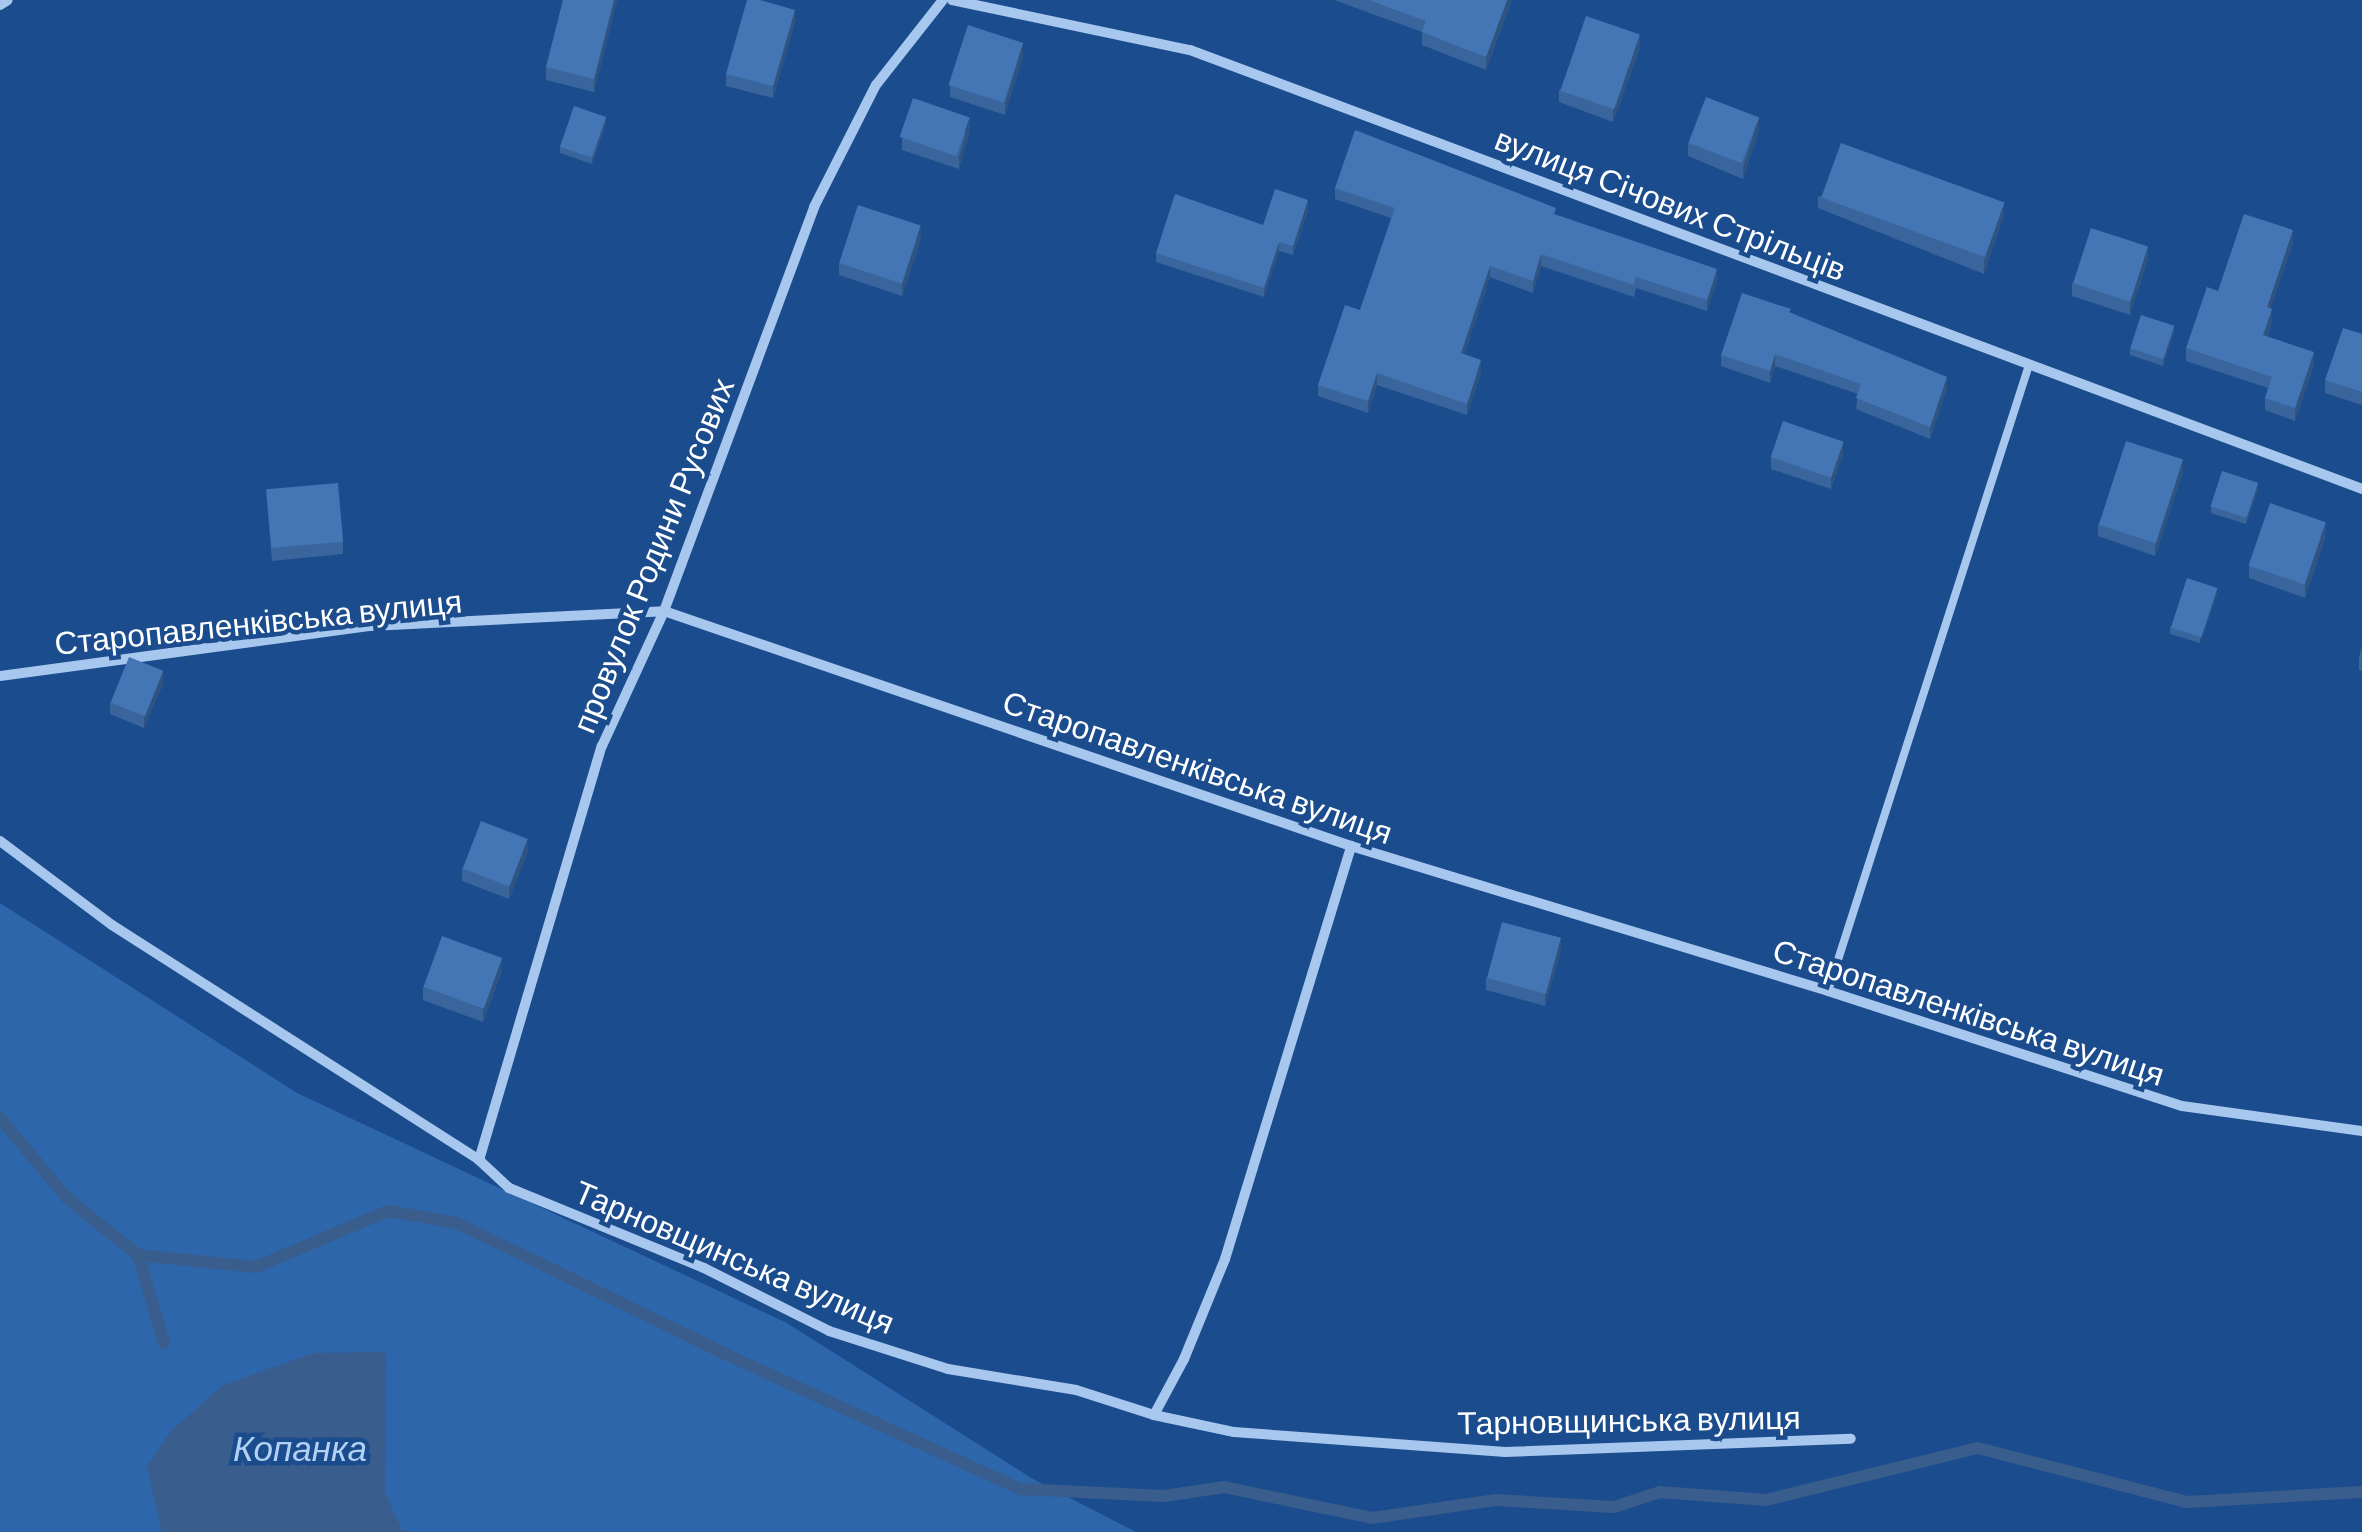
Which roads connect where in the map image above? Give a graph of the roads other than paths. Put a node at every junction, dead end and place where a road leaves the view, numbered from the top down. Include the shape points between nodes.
1 (8, 0) edge
2 (943, 0) edge
3 (952, 0) edge
4 (977, 2) edge
5 (0, 5) edge
6 (2030, 364) junction
7 (2362, 489) edge
8 (664, 612) junction
9 (0, 676) edge
10 (0, 841) edge
11 (1351, 846) junction
12 (1828, 991) junction
13 (2362, 1131) edge
14 (478, 1160) junction
15 (1154, 1415) junction
16 (1851, 1440) dead end

1 - 5 street
2 - 8 street, провулок Родини Русових via 876,85 814,207
3 - 4 street, вулиця Січових Стрільців
4 - 6 street, вулиця Січових Стрільців via 1190,50
6 - 7 street, вулиця Січових Стрільців
6 - 12 lane
8 - 9 street, Старопавленківська вулиця via 370,626
8 - 11 street, Старопавленківська вулиця
8 - 14 street, провулок Родини Русових via 602,746
10 - 14 street, Тарновщинська вулиця via 112,925
11 - 12 street, Старопавленківська вулиця
11 - 15 street via 1225,1259
12 - 13 street, Старопавленківська вулиця via 2182,1106
14 - 15 street, Тарновщинська вулиця via 509,1188 704,1268 829,1331 948,1369 1076,1390
15 - 16 street, Тарновщинська вулиця via 1234,1432 1505,1452

